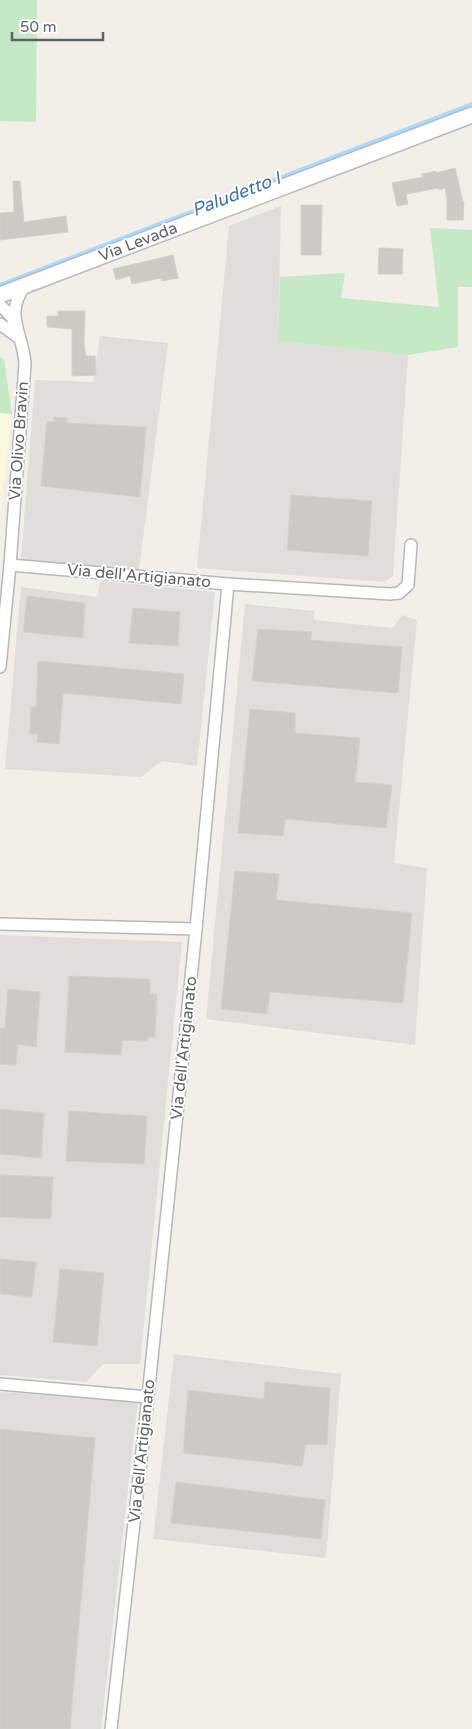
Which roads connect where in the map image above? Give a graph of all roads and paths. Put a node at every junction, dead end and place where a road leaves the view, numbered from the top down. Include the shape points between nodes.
1 (472, 115) edge
2 (24, 286) junction
3 (0, 295) edge
4 (0, 305) edge
5 (0, 324) edge
6 (17, 332) junction
7 (411, 546) dead end
8 (10, 565) junction
9 (228, 584) junction
10 (0, 666) edge
11 (0, 924) edge
12 (196, 929) junction
13 (0, 1384) edge
14 (148, 1397) junction
15 (111, 1729) edge

1 - 2 main road, Via Levada
2 - 3 main road, Via Levada
2 - 6 street via 16,298
4 - 6 street via 12,318
5 - 6 street
6 - 8 street, Via Olivo Bravin via 25,364
7 - 9 street via 408,585 399,593
8 - 9 street, Via dell'Artigianato
8 - 10 street, Via Olivo Bravin
9 - 12 street, Via dell'Artigianato
11 - 12 street
12 - 14 street, Via dell'Artigianato
13 - 14 street
14 - 15 street, Via dell'Artigianato

